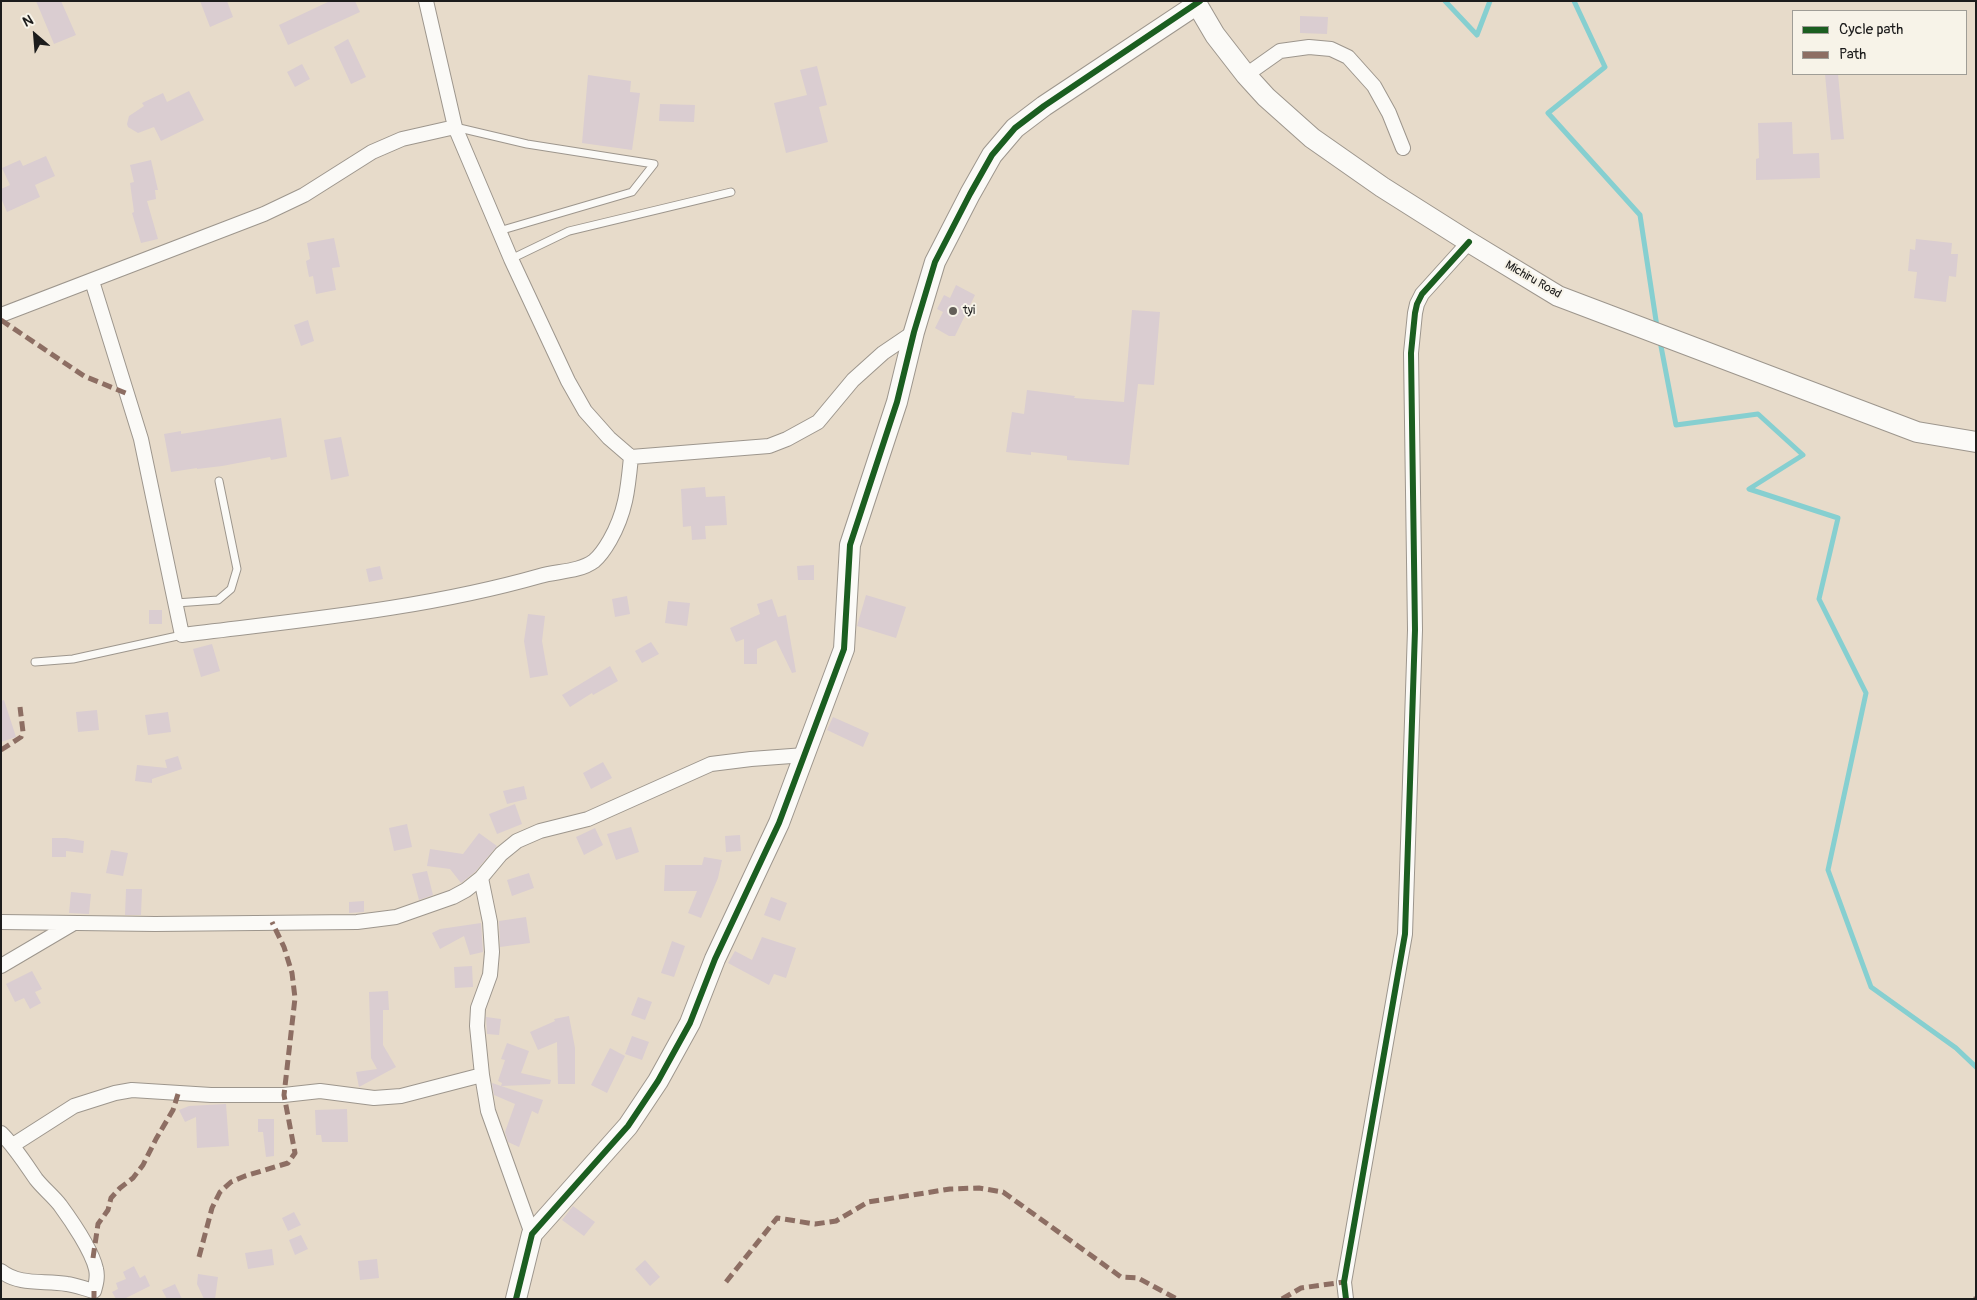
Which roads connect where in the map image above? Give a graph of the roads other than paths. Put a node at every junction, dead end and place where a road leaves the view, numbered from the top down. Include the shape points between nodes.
1 (426, 1) edge
2 (1197, 3) edge
3 (1246, 75) junction
4 (455, 127) junction
5 (1402, 148) dead end
6 (731, 192) dead end
7 (498, 231) junction
8 (1469, 242) junction
9 (511, 260) junction
10 (92, 281) junction
11 (1, 315) edge
12 (914, 332) junction
13 (1976, 442) edge
14 (631, 457) junction
15 (219, 481) dead end
16 (176, 603) junction
17 (182, 635) junction
18 (34, 662) dead end
19 (805, 755) junction
20 (481, 878) junction
21 (1, 922) edge
22 (75, 923) junction
23 (1, 966) edge
24 (482, 1075) junction
25 (1, 1133) edge
26 (13, 1145) junction
27 (532, 1234) junction
28 (1, 1271) edge
29 (516, 1299) edge
30 (1346, 1299) edge

1 - 4 street
2 - 3 street, Michiru Road via 1215,35
2 - 12 street via 1015,128 992,155 935,262
3 - 5 street via 1280,51 1331,48 1348,57 1374,86 1389,113
3 - 8 street, Michiru Road via 1312,138
4 - 7 street
4 - 7 lane via 527,144 654,164 632,192
4 - 10 street via 402,139 372,152 304,195 264,214
6 - 9 lane via 569,231
7 - 9 street
8 - 13 street, Michiru Road via 1558,296 1918,432
8 - 30 street via 1434,278 1422,294 1415,313 1411,353 1415,630 1405,934 1344,1282
9 - 14 street via 585,411
10 - 11 street
10 - 16 street via 142,439
12 - 14 street via 883,353 853,380 818,422 787,439 769,446
12 - 19 street via 897,402 850,544 844,649
14 - 17 street via 620,522 594,561 476,593
15 - 16 lane via 237,569 231,589 218,600
16 - 17 street
17 - 18 lane via 73,659
19 - 20 street via 711,764 588,818 517,841
19 - 27 street via 779,823 715,959 690,1023 658,1082 628,1126
20 - 22 street via 453,897 396,917 357,922
20 - 24 street via 492,952 490,975 478,1008
21 - 22 street
22 - 23 street
24 - 26 street via 402,1096 374,1098 320,1091 284,1095 211,1095 132,1090 74,1106
24 - 27 street via 488,1111
25 - 26 street
26 - 28 street via 68,1217 92,1258 97,1281 94,1291 69,1284 18,1281
27 - 29 street

